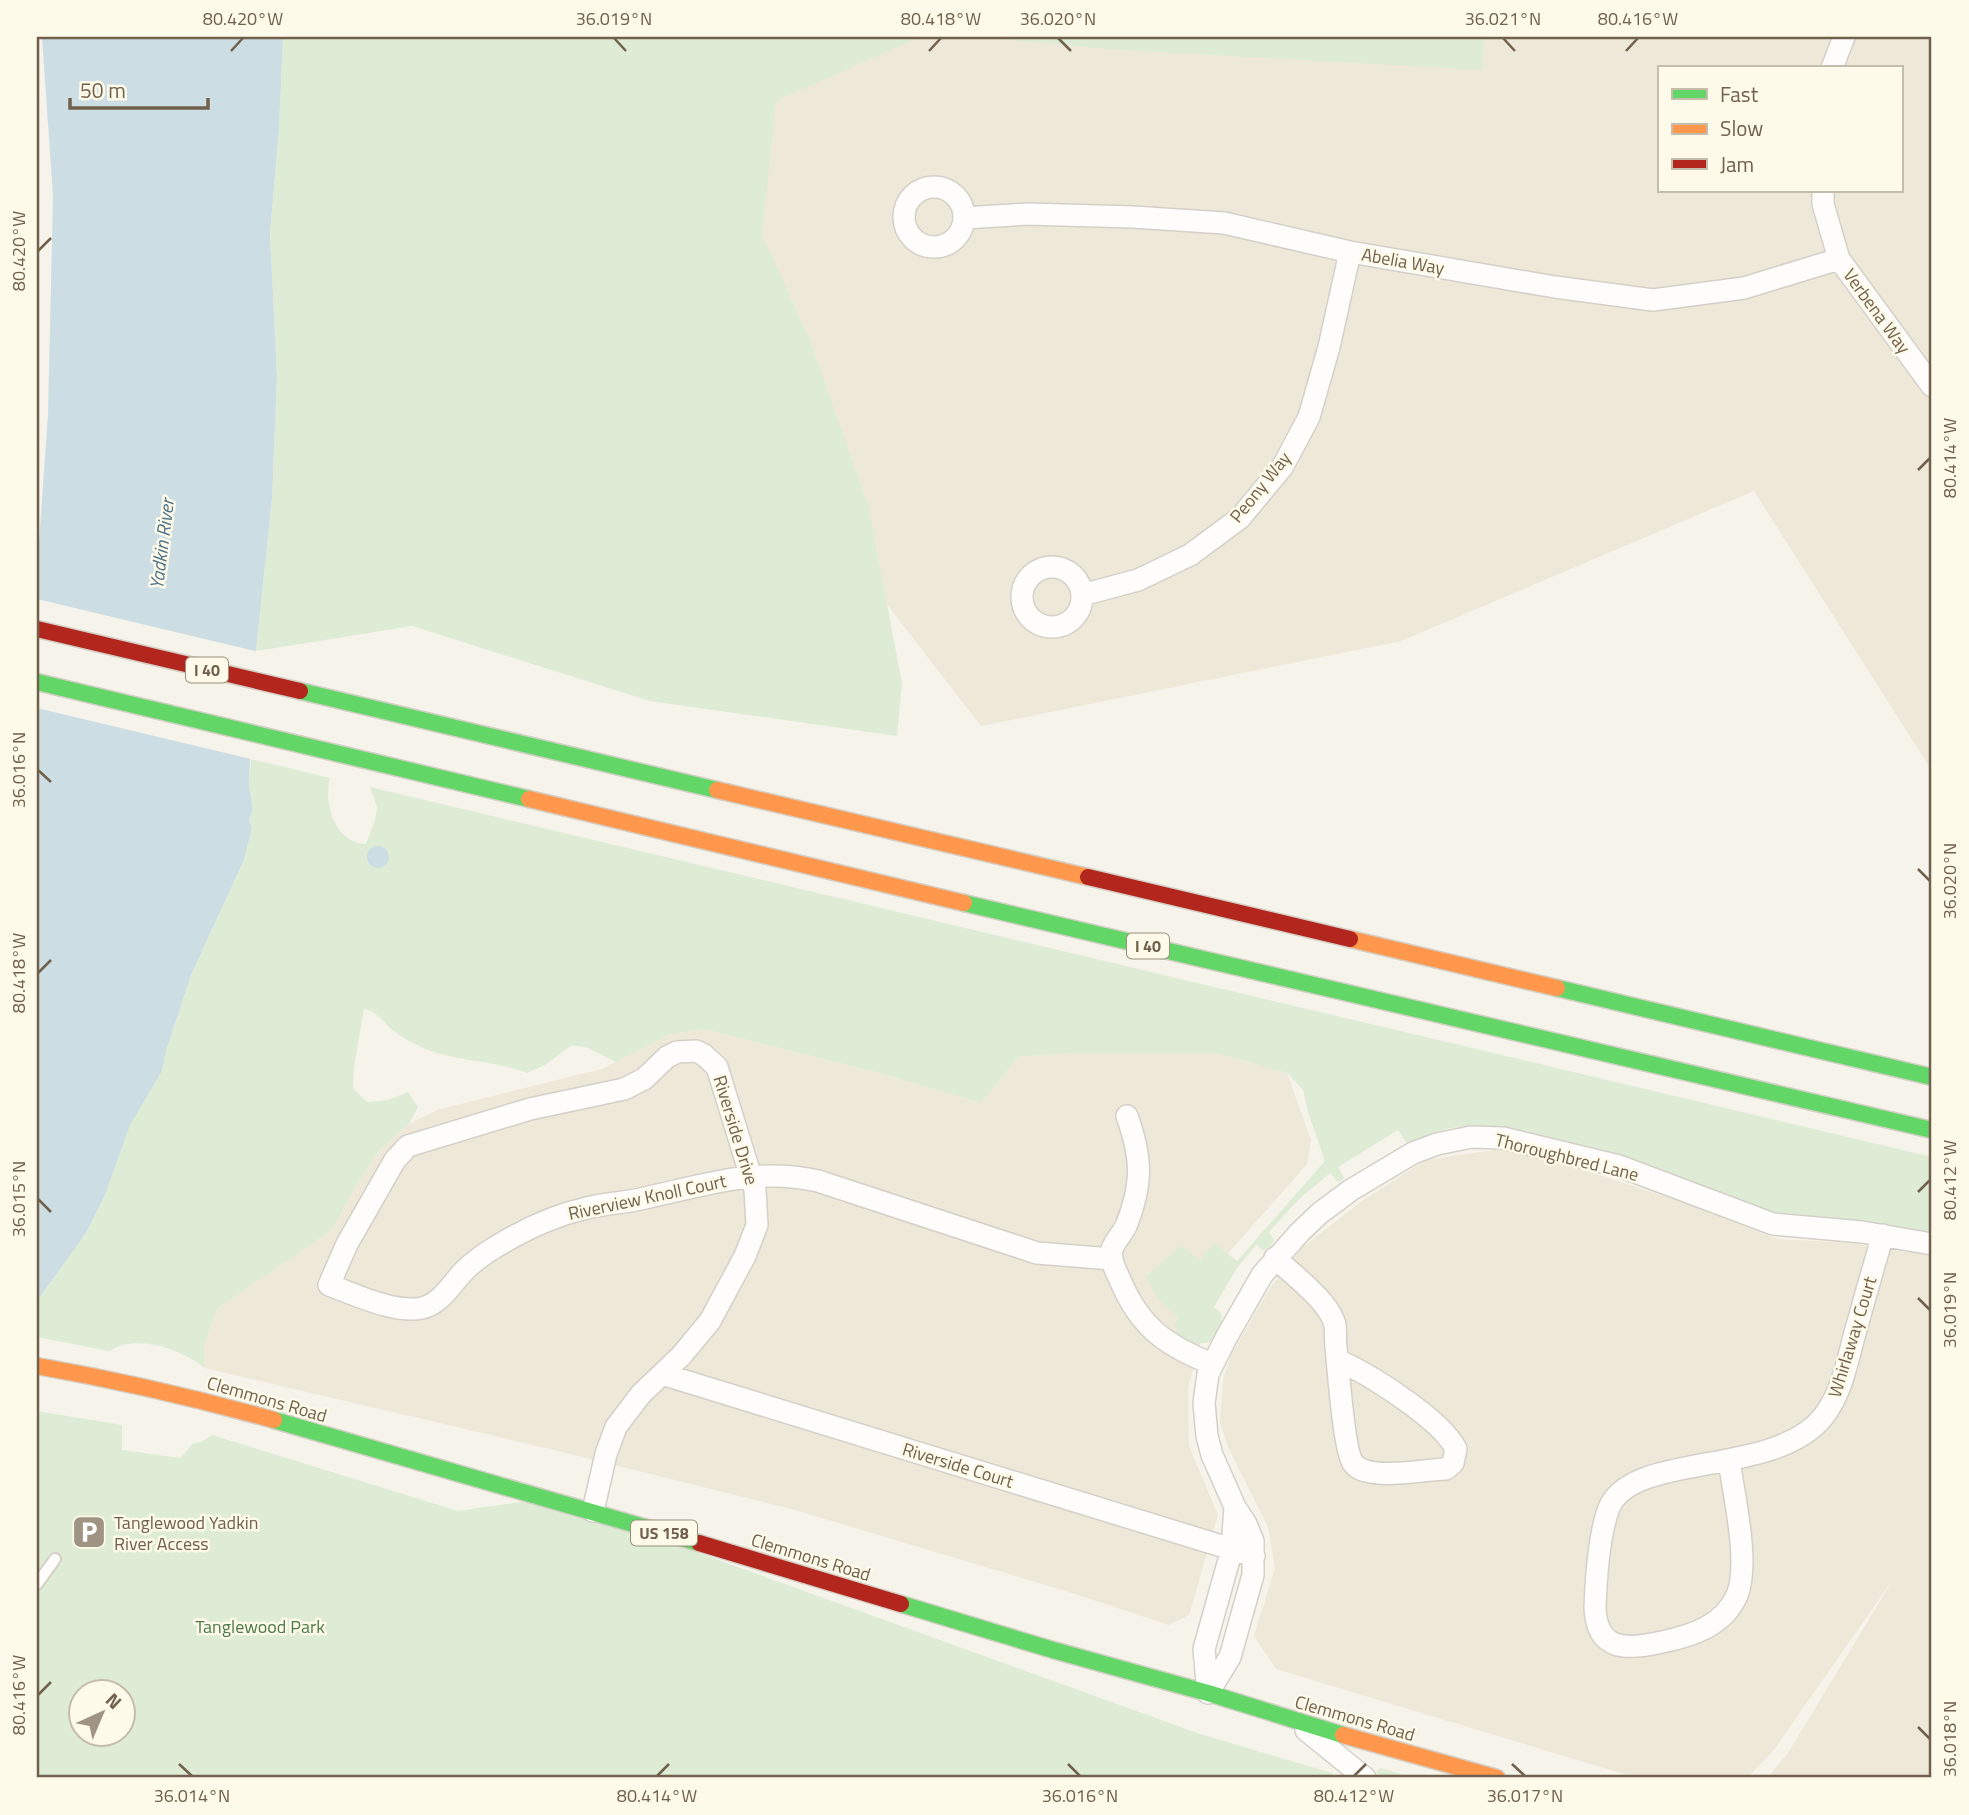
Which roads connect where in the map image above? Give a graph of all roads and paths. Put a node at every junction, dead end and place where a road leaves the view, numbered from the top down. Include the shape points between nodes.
1 (1844, 37) edge
2 (1833, 66) edge
3 (1823, 192) edge
4 (964, 218) dead end
5 (1350, 252) junction
6 (1839, 259) junction
7 (1932, 386) edge
8 (1082, 595) dead end
9 (37, 629) edge
10 (37, 682) edge
11 (1932, 1077) edge
12 (1127, 1116) dead end
13 (1932, 1130) edge
14 (750, 1175) junction
15 (1882, 1235) junction
16 (1932, 1244) edge
17 (1275, 1258) junction
18 (1112, 1259) junction
19 (329, 1285) joint
20 (1337, 1360) junction
21 (1212, 1364) junction
22 (37, 1366) edge
23 (662, 1374) junction
24 (1729, 1461) junction
25 (1235, 1507) junction
26 (593, 1511) junction
27 (1232, 1549) junction
28 (1254, 1556) junction
29 (55, 1559) dead end
30 (37, 1584) edge
31 (1208, 1693) junction
32 (1296, 1722) junction
33 (1365, 1778) edge
34 (1497, 1778) edge

1 - 2 street
3 - 6 street, Verbena Way
4 - 5 street, Abelia Way via 1054,215 1224,223
5 - 6 street, Abelia Way via 1653,300 1744,288
5 - 8 street, Peony Way via 1309,418 1283,466 1240,518 1190,555 1138,580
6 - 7 street, Verbena Way
9 - 11 main road, I 40
10 - 13 main road, I 40
12 - 18 street via 1137,1145 1138,1185
14 - 18 street, Riverview Knoll Court via 818,1181 1037,1253
14 - 19 street, Riverview Knoll Court via 554,1217 480,1257 440,1298 422,1308 394,1306
14 - 19 street, Riverside Drive via 717,1067 696,1051 677,1052 624,1089 530,1109 408,1146 395,1160 347,1244
14 - 23 street, Riverside Drive via 757,1225 745,1256 710,1321
15 - 16 street, Thoroughbred Lane
15 - 17 street, Thoroughbred Lane via 1773,1224 1619,1166 1503,1138 1479,1137 1437,1144 1402,1159 1336,1200
15 - 24 street, Whirlaway Court via 1844,1373 1827,1411 1793,1441
17 - 20 street via 1330,1314
17 - 21 street, Thoroughbred Lane
18 - 21 street via 1131,1304 1146,1324 1172,1346
20 - 20 street via 1354,1464 1368,1472 1384,1472 1446,1469 1452,1463 1456,1449 1444,1432 1392,1390
21 - 25 street, Thoroughbred Lane via 1203,1403 1207,1436
22 - 26 main road, Clemmons Road / US 158 via 191,1397
23 - 26 street, Riverside Drive via 616,1427
23 - 27 street, Riverside Court
24 - 24 street, Whirlaway Court via 1649,1475 1612,1502 1595,1608 1595,1622 1607,1639 1628,1648 1689,1636 1705,1630 1730,1607 1737,1596 1742,1563
25 - 27 street, Thoroughbred Lane
25 - 28 street via 1253,1541
26 - 31 main road, Clemmons Road / US 158
27 - 28 street, Riverside Court
27 - 31 street, Thoroughbred Lane via 1204,1649
28 - 31 street via 1230,1657
29 - 30 lane
31 - 32 main road, Clemmons Road / US 158
32 - 33 street
32 - 34 main road, Clemmons Road / US 158

